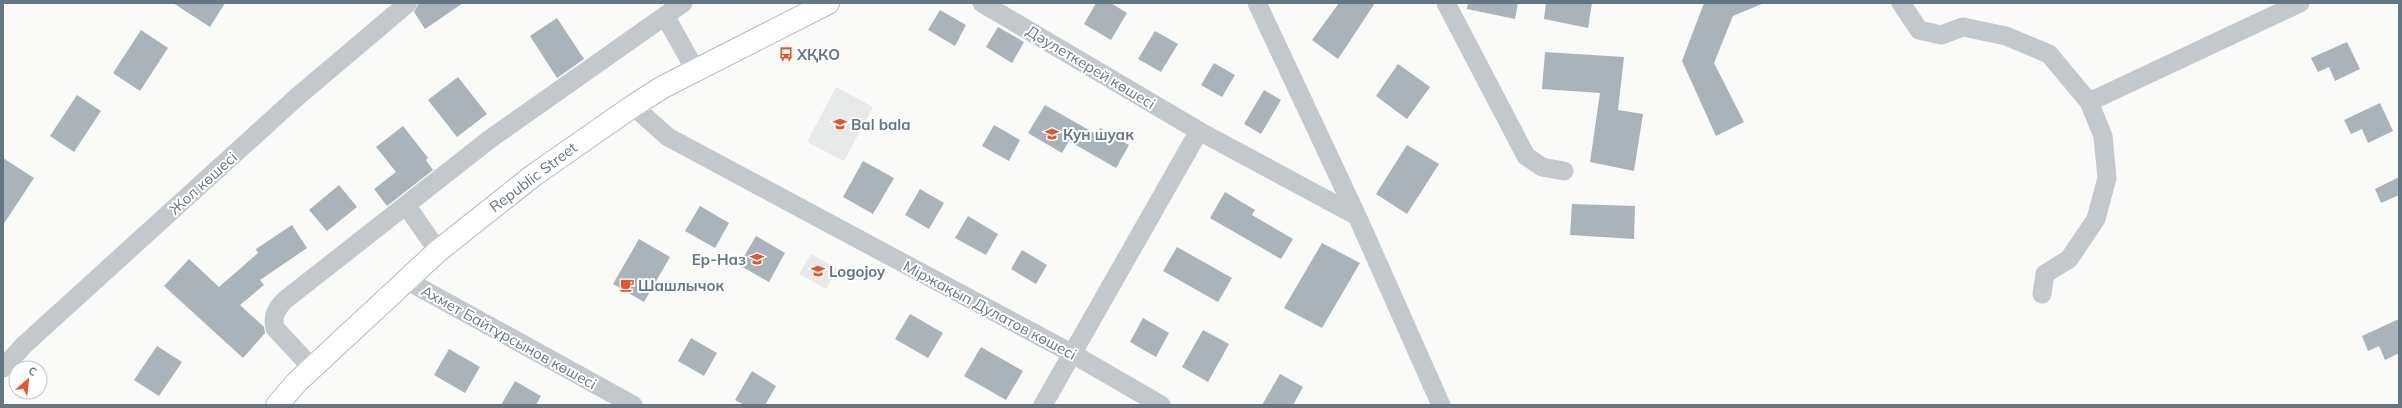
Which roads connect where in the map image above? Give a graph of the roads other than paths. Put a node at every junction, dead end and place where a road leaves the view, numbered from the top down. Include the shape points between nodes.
1 (408, 3) edge
2 (683, 3) edge
3 (828, 3) edge
4 (982, 3) edge
5 (1257, 3) edge
6 (1446, 3) edge
7 (1901, 3) edge
8 (2300, 3) edge
9 (665, 16) junction
10 (696, 71) junction
11 (2089, 102) junction
12 (633, 106) junction
13 (1199, 131) junction
14 (1564, 170) dead end
15 (406, 205) junction
16 (1357, 216) junction
17 (438, 251) junction
18 (406, 280) junction
19 (2042, 294) dead end
20 (1071, 354) junction
21 (3, 368) edge
22 (312, 368) junction
23 (277, 405) edge
24 (632, 405) edge
25 (1043, 405) edge
26 (1161, 405) edge
27 (1441, 405) edge

1 - 21 street, Жол көшесі via 297,97 24,345
2 - 9 street
3 - 10 main road, Republic Street
4 - 13 street, Дәулеткерей көшесі
5 - 16 street
6 - 14 street via 1526,156 1542,167
7 - 11 street via 1919,30 1941,35 1963,27 2006,36 2049,54
8 - 11 street
9 - 10 street
9 - 15 street via 490,139
10 - 12 main road, Republic Street
11 - 19 street via 2103,136 2107,178 2096,219 2069,259 2045,274
12 - 17 main road, Republic Street via 530,177
12 - 20 street, Міржақып Дулатов көшесі via 668,138
13 - 16 street, Дәулеткерей көшесі
13 - 20 street
15 - 17 street
15 - 22 street via 277,308 273,321 275,328
16 - 27 street
17 - 18 main road, Republic Street
18 - 22 main road, Republic Street
18 - 24 street, Ахмет Байтұрсынов көшесі
20 - 25 street
20 - 26 street, Міржақып Дулатов көшесі
22 - 23 main road, Republic Street

